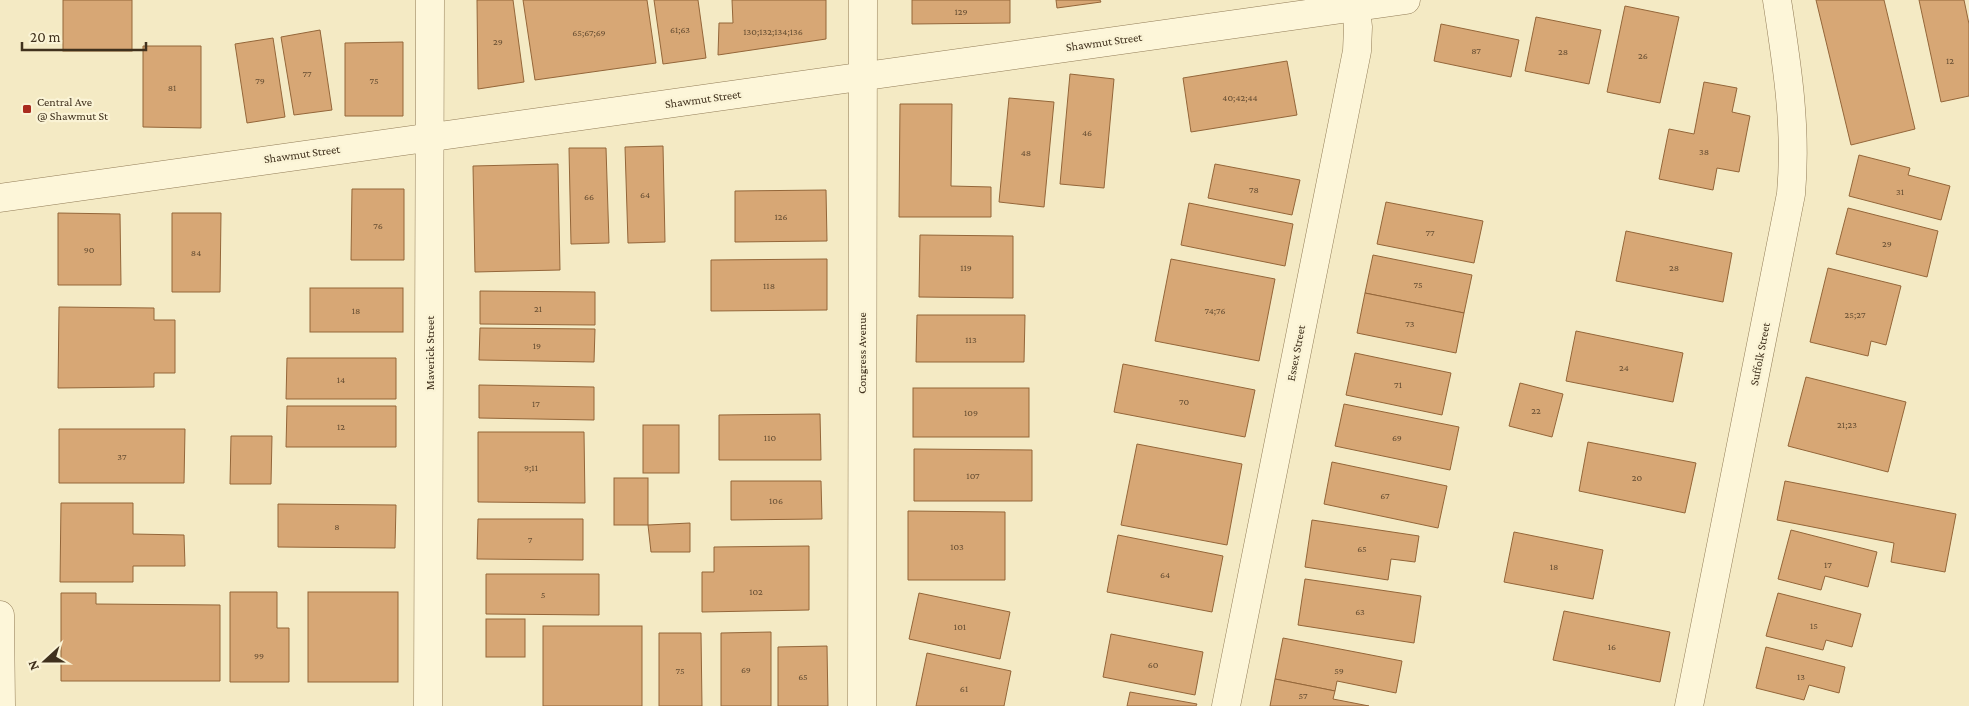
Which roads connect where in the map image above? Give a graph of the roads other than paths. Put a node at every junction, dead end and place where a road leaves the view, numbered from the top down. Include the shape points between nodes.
1 (430, 0) edge
2 (863, 0) edge
3 (1406, 0) edge
4 (1777, 0) edge
5 (1356, 3) edge
6 (863, 77) junction
7 (430, 136) junction
8 (0, 198) edge
9 (0, 616) edge
10 (1, 706) edge
11 (428, 706) edge
12 (862, 706) edge
13 (1226, 706) edge
14 (1689, 706) edge

1 - 7 street, Maverick Street
2 - 6 street, Congress Avenue
3 - 5 street, Shawmut Street
4 - 14 street, Suffolk Street via 1794,121 1791,194
5 - 6 street, Shawmut Street
5 - 13 street, Essex Street via 1357,51
6 - 7 street, Shawmut Street
6 - 12 street, Congress Avenue
7 - 8 street, Shawmut Street
7 - 11 street, Maverick Street
9 - 10 street

